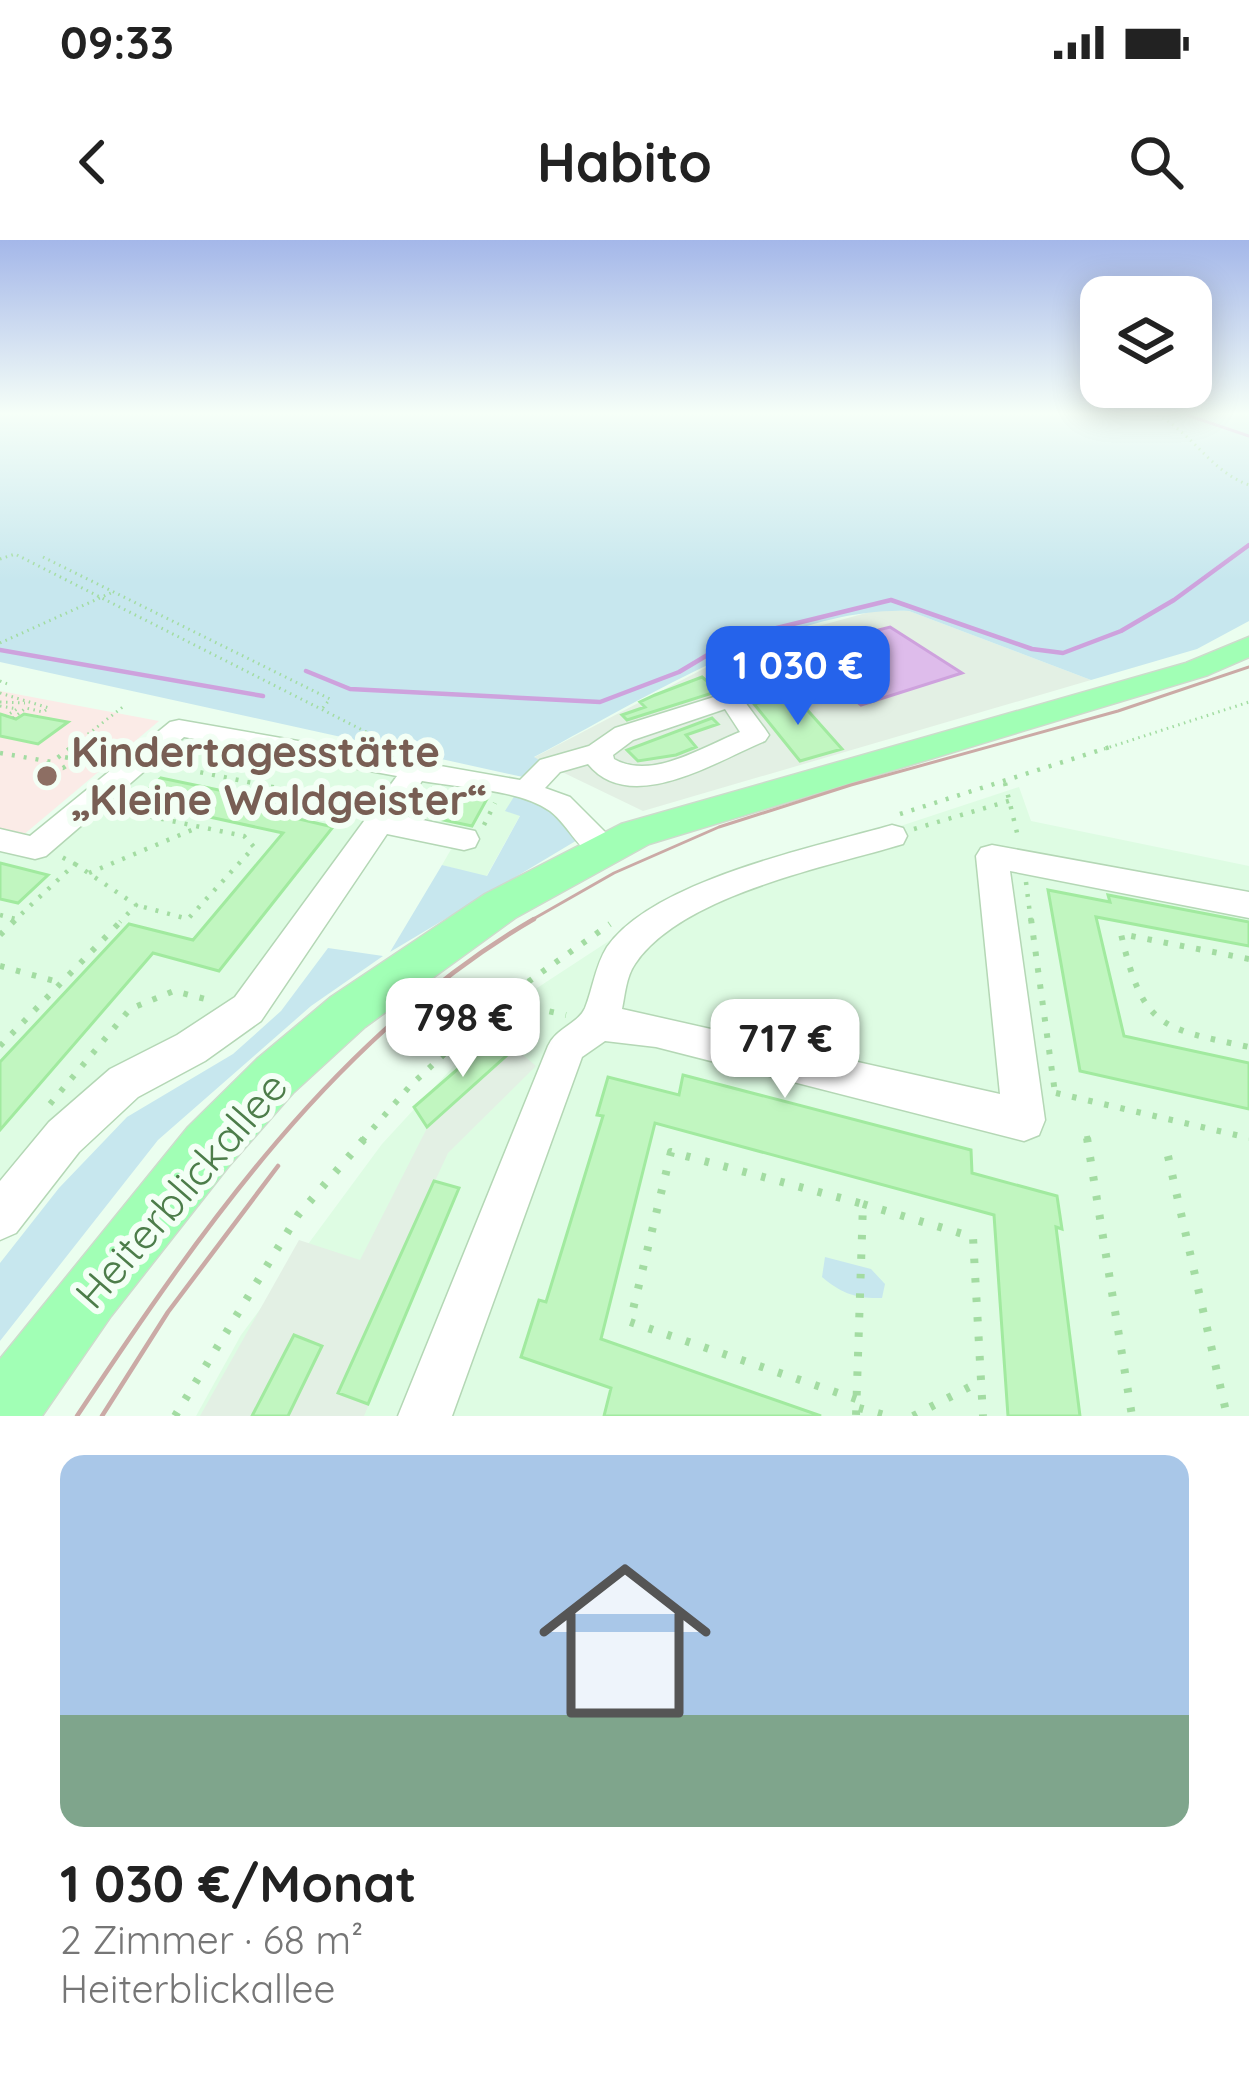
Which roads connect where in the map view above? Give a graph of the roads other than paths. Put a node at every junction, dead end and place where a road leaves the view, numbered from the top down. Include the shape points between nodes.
1 (1249, 646) edge
2 (599, 752) junction
3 (428, 773) junction
4 (515, 789) junction
5 (385, 817) junction
6 (893, 826) road end
7 (464, 839) road end
8 (0, 840) edge
9 (603, 849) junction
10 (1249, 905) edge
11 (599, 1023) junction
12 (0, 1217) edge
13 (0, 1416) edge
14 (425, 1416) edge

1 - 9 main road, Heiterblickallee via 1197,669
2 - 2 street via 624,734 730,699 756,735 637,779 602,764
2 - 4 street via 550,766
3 - 4 street
3 - 5 street, Heiterblickallee
3 - 8 street via 179,728 35,848
4 - 9 street via 560,804
5 - 7 street
5 - 12 street, Heiterblickallee via 248,1010 124,1083 64,1137
6 - 11 street via 647,929 617,962
9 - 13 main road, Heiterblickallee via 404,971 275,1076 89,1294
10 - 11 street via 1007,859 1038,1088 1024,1120
11 - 14 street via 567,1046

